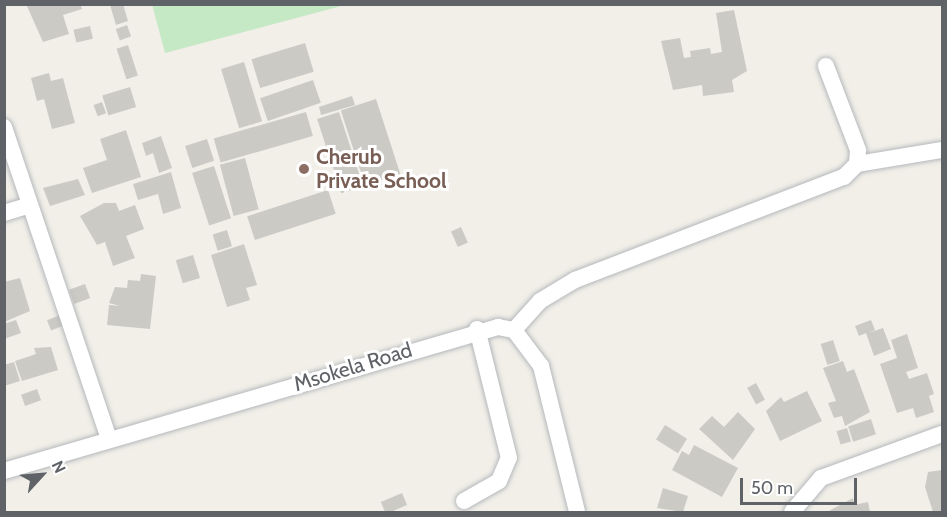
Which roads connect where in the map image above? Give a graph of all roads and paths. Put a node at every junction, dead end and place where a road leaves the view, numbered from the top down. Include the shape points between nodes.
1 (826, 66) dead end
2 (4, 127) edge
3 (942, 150) edge
4 (857, 164) junction
5 (30, 205) junction
6 (4, 213) edge
7 (477, 329) junction
8 (514, 330) junction
9 (942, 434) edge
10 (110, 439) junction
11 (4, 471) edge
12 (464, 501) dead end
13 (577, 513) edge
14 (792, 513) edge

1 - 4 street via 858,150
2 - 5 street
3 - 4 street
4 - 8 street via 844,177 575,280 540,301
5 - 6 street
5 - 10 street
7 - 8 street, Msokela Road
7 - 10 street, Msokela Road
7 - 12 street via 509,458 499,481
8 - 13 street via 541,366
9 - 14 street via 821,478
10 - 11 street, Msokela Road

